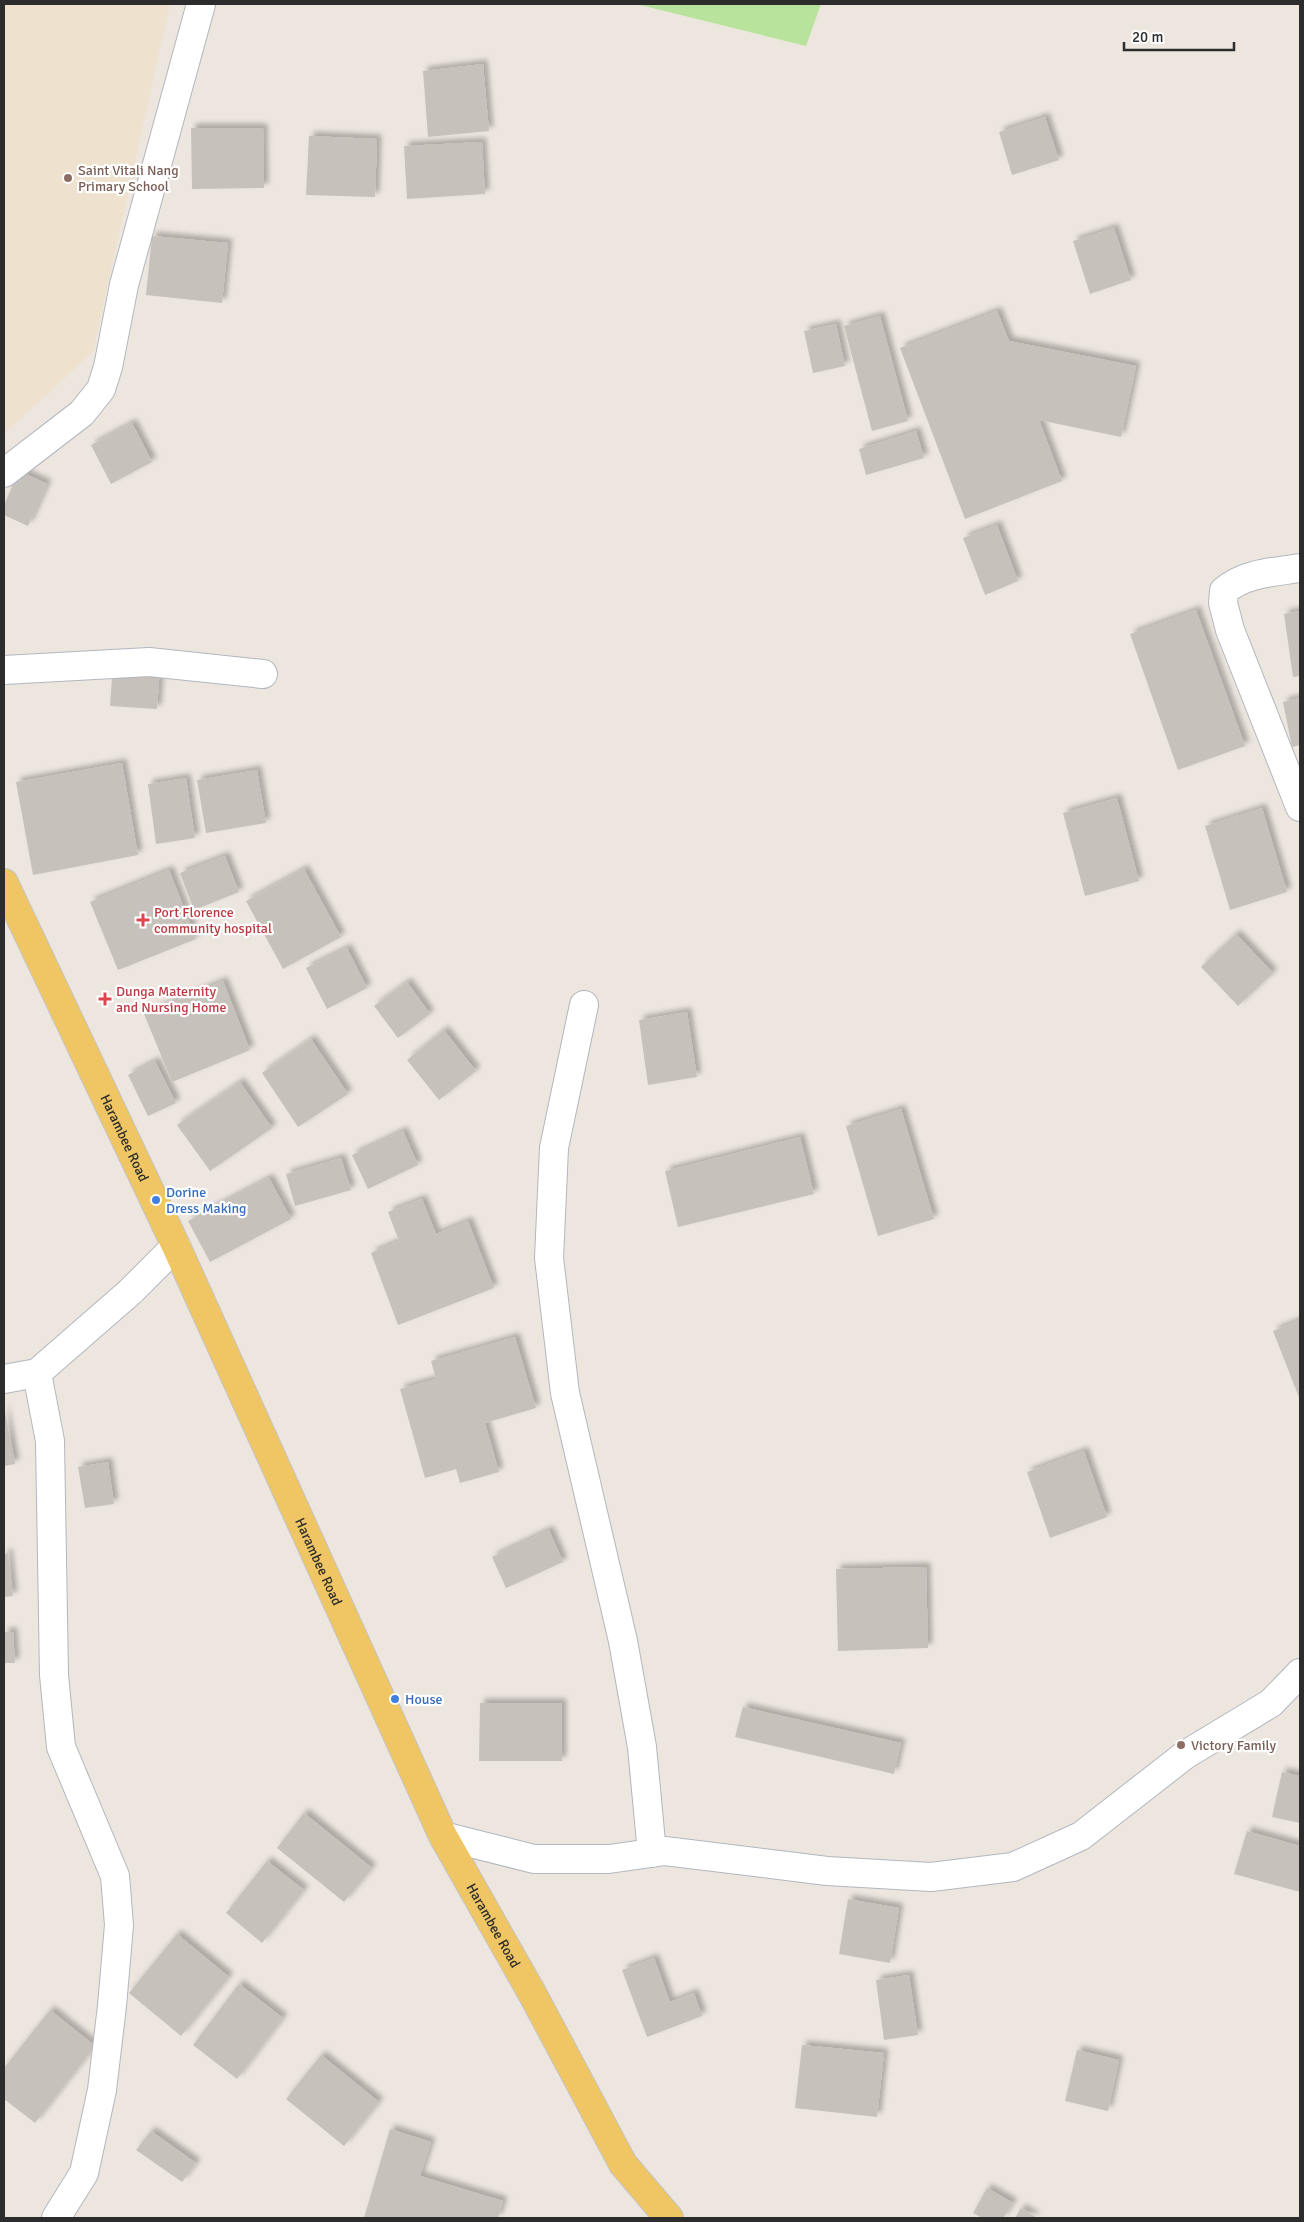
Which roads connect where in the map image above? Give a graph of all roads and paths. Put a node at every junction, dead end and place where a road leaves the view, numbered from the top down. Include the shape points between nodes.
1 (201, 4) edge
2 (4, 472) edge
3 (1300, 568) edge
4 (4, 670) edge
5 (263, 674) dead end
6 (1300, 807) edge
7 (4, 883) edge
8 (584, 1005) dead end
9 (176, 1246) junction
10 (37, 1372) junction
11 (4, 1379) edge
12 (1300, 1673) edge
13 (443, 1836) junction
14 (652, 1853) junction
15 (56, 2218) edge
16 (669, 2218) edge

1 - 2 street via 124,285 101,388 82,412
3 - 6 street via 1235,582 1224,591 1223,604 1230,630
4 - 5 street via 149,662
7 - 9 main road, Harambee Road
8 - 14 street via 554,1148 548,1258 565,1393 623,1641 642,1747
9 - 10 street via 130,1292
9 - 13 main road, Harambee Road
10 - 11 street
10 - 15 street via 50,1441 54,1676 61,1747 115,1876 119,1925 102,2090 84,2174
12 - 14 street via 1272,1703 1186,1755 1081,1836 1013,1867 931,1877 827,1870 665,1851
13 - 14 street via 534,1859 609,1859
13 - 16 main road, Harambee Road via 623,2164

